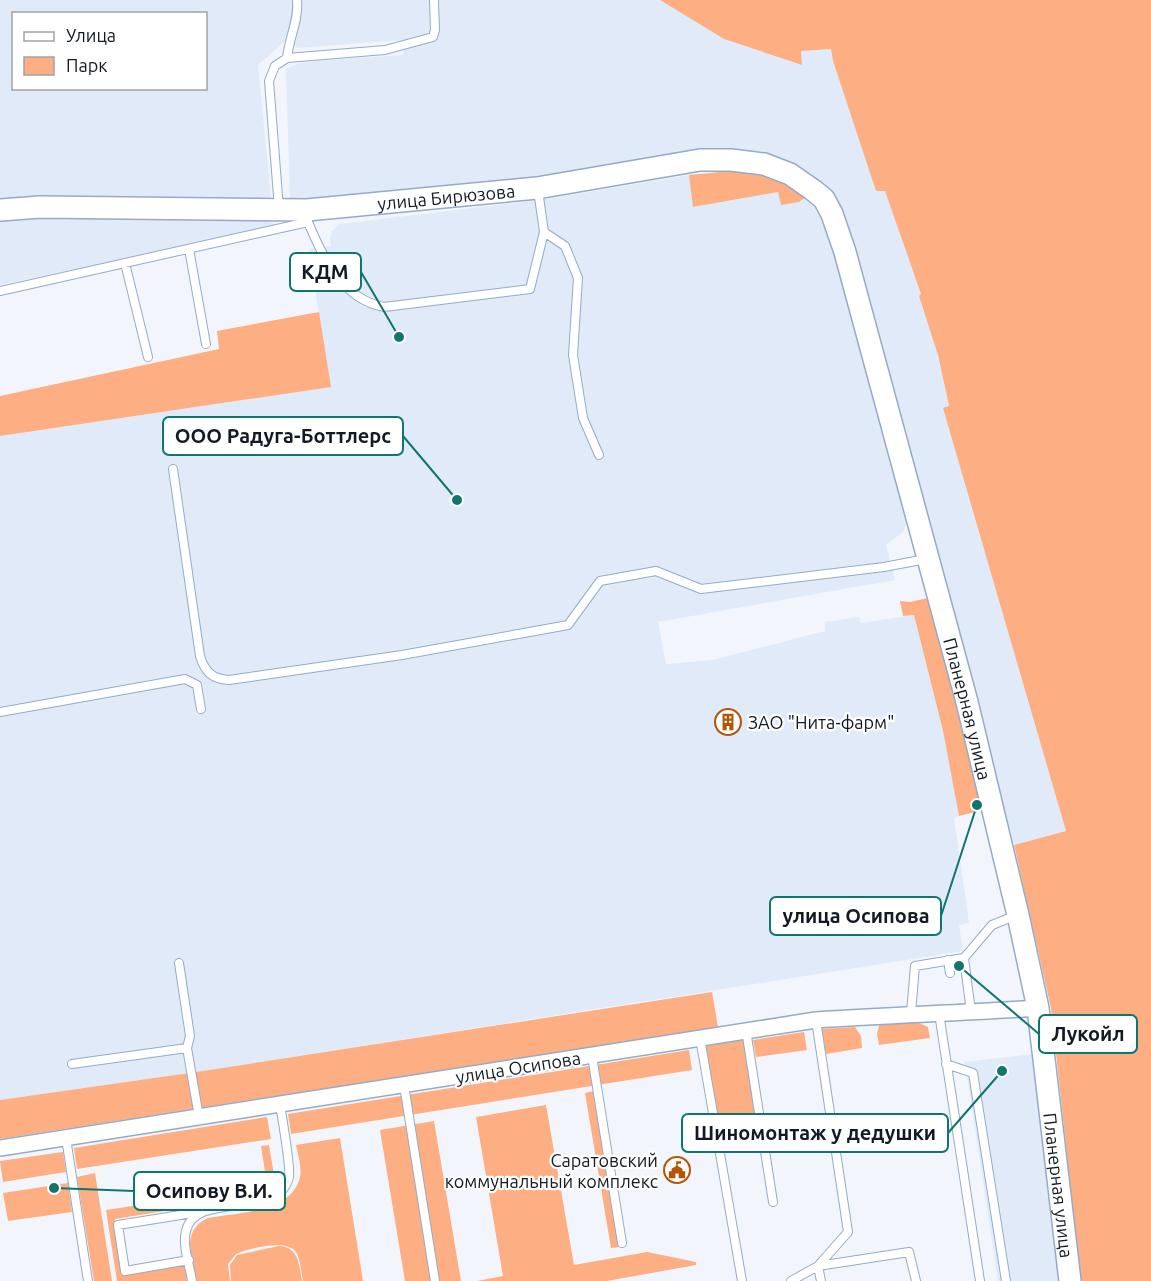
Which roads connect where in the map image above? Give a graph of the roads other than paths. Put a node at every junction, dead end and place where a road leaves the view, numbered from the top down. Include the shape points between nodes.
1 (297, 0) edge
2 (434, 0) edge
3 (287, 58) junction
4 (537, 188) junction
5 (0, 210) edge
6 (279, 210) junction
7 (307, 216) junction
8 (544, 232) junction
9 (189, 249) junction
10 (845, 252) joint
11 (125, 263) junction
12 (0, 291) edge
13 (206, 344) dead end
14 (148, 357) dead end
15 (599, 455) dead end
16 (173, 469) dead end
17 (928, 559) junction
18 (201, 709) dead end
19 (0, 712) edge
20 (1018, 915) junction
21 (964, 958) junction
22 (948, 960) junction
23 (179, 963) dead end
24 (950, 973) dead end
25 (1038, 1008) junction
26 (949, 1009) junction
27 (971, 1012) junction
28 (911, 1013) junction
29 (816, 1020) junction
30 (747, 1030) junction
31 (700, 1038) junction
32 (187, 1048) junction
33 (592, 1056) junction
34 (72, 1064) dead end
35 (946, 1064) junction
36 (404, 1085) junction
37 (280, 1104) junction
38 (199, 1117) junction
39 (66, 1138) junction
40 (0, 1148) edge
41 (773, 1202) dead end
42 (206, 1210) junction
43 (622, 1243) dead end
44 (189, 1260) junction
45 (818, 1266) junction
46 (88, 1281) edge
47 (192, 1281) edge
48 (435, 1281) edge
49 (742, 1281) edge
50 (791, 1281) edge
51 (821, 1281) edge
52 (916, 1281) edge
53 (980, 1281) edge
54 (1006, 1281) edge
55 (1070, 1281) edge

1 - 3 lane via 298,13
2 - 3 lane via 433,37 386,50
3 - 6 lane via 275,66 268,81
4 - 7 main road, улица Бирюзова
4 - 8 lane
4 - 10 main road, улица Бирюзова via 700,160 764,164 790,174 824,199
5 - 6 main road, улица Бирюзова via 40,207
6 - 7 main road, улица Бирюзова
7 - 8 lane via 322,256 344,286 370,304 384,307 530,289
7 - 9 lane
8 - 15 lane via 566,246 578,278 573,355 584,418
9 - 11 lane
9 - 13 lane
10 - 17 main road, Планерная улица
11 - 12 lane
11 - 14 lane
16 - 17 lane via 200,656 204,668 220,680 402,655 568,625 600,581 656,571 701,589
17 - 20 main road, Планерная улица
18 - 19 lane via 196,685 185,680
20 - 21 lane via 992,925
20 - 25 main road, Планерная улица
21 - 22 lane
21 - 27 lane
22 - 24 lane
22 - 28 lane via 915,966
23 - 32 lane via 190,1036
25 - 27 street, улица Осипова
25 - 55 main road, Планерная улица
26 - 27 street, улица Осипова
26 - 28 street, улица Осипова
26 - 35 lane
28 - 29 street, улица Осипова
29 - 30 street, улица Осипова
29 - 45 lane via 848,1232
30 - 31 street, улица Осипова
30 - 41 lane
31 - 33 street, улица Осипова
31 - 49 lane
32 - 34 lane
32 - 38 lane
33 - 36 street, улица Осипова
33 - 43 lane
35 - 53 lane
35 - 54 lane via 973,1073
36 - 37 street, улица Осипова
36 - 48 lane
37 - 38 street, улица Осипова
37 - 42 lane via 290,1176 282,1191 270,1198
38 - 39 street, улица Осипова
39 - 40 street, улица Осипова
39 - 46 lane
42 - 44 lane via 195,1216 186,1231
42 - 44 lane via 118,1224 125,1271
44 - 47 lane
45 - 50 lane
45 - 51 lane
45 - 52 lane via 909,1252

